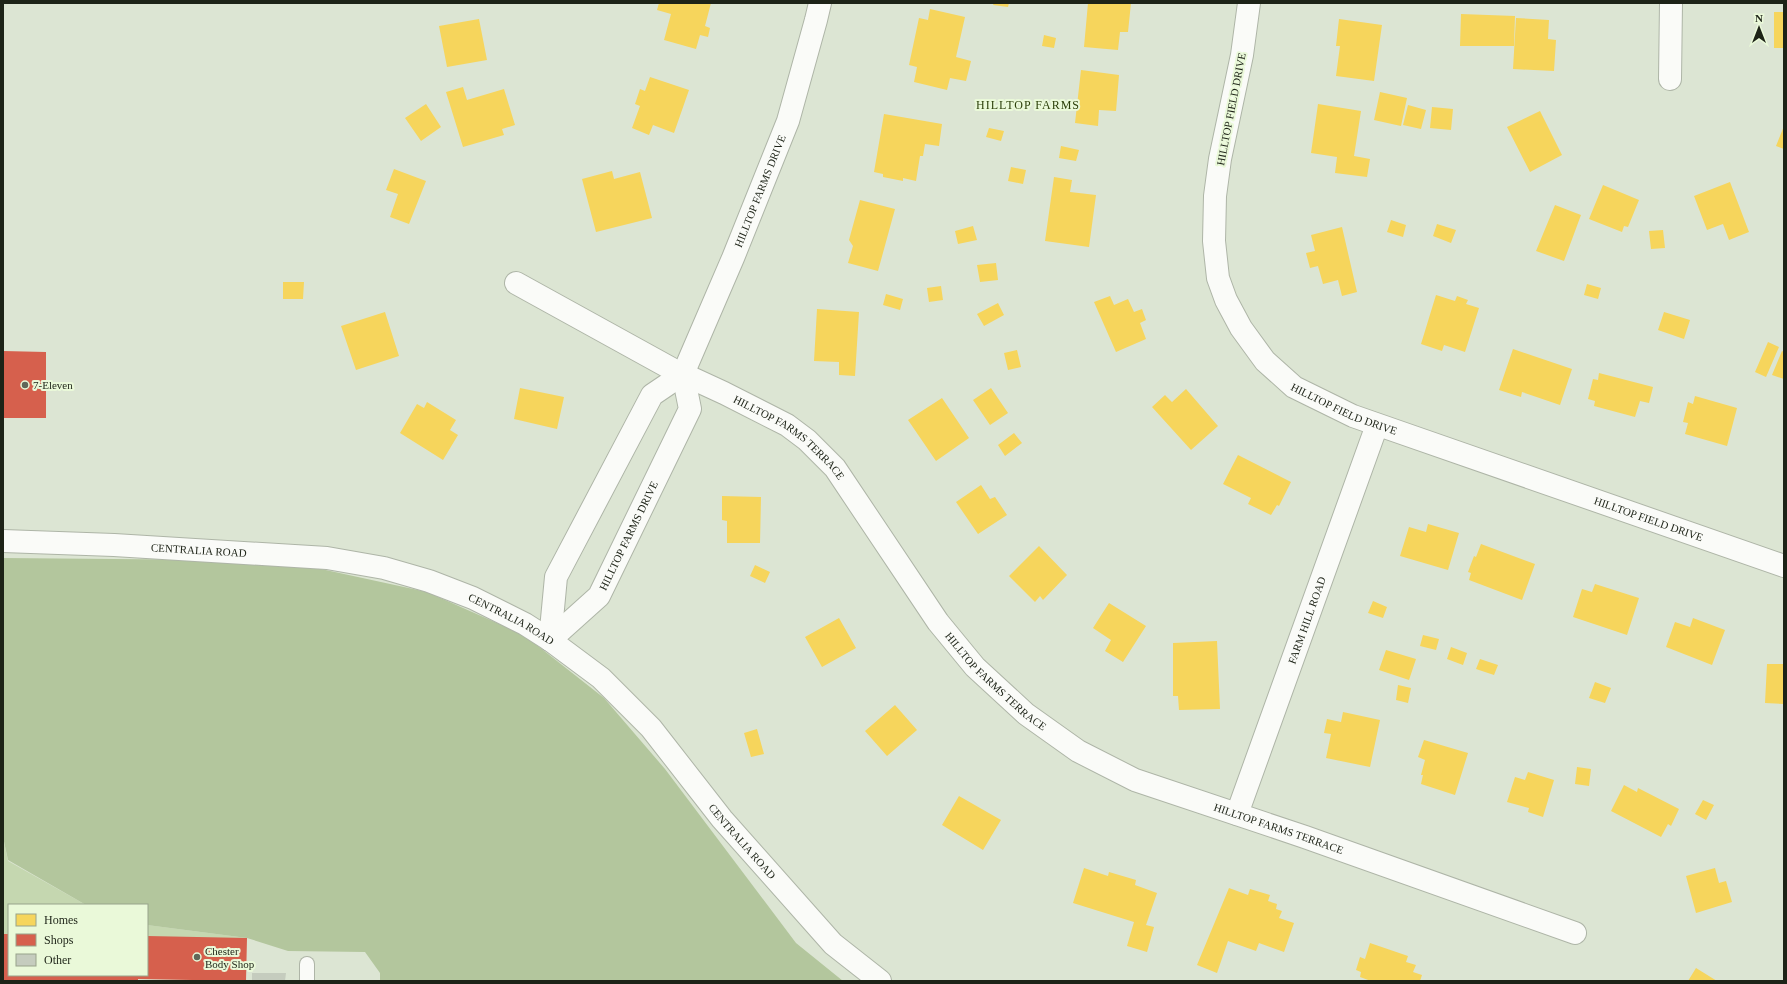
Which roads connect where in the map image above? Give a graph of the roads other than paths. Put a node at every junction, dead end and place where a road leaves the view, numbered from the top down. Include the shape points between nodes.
1 (820, 3) edge
2 (1250, 3) edge
3 (1671, 3) edge
4 (1670, 79) dead end
5 (516, 283) dead end
6 (684, 374) junction
7 (1377, 426) junction
8 (3, 541) edge
9 (1784, 566) edge
10 (550, 640) junction
11 (1236, 814) junction
12 (1575, 934) dead end
13 (307, 964) dead end
14 (307, 981) edge
15 (880, 981) edge

1 - 6 street, HILLTOP FARMS DRIVE via 788,121 734,258
2 - 7 street, HILLTOP FIELD DRIVE via 1215,196 1214,241 1218,278 1241,328 1271,366 1294,387
3 - 4 street
5 - 6 street, HILLTOP FARMS TERRACE via 672,370
6 - 10 street via 652,395 556,577
6 - 10 street, HILLTOP FARMS DRIVE via 690,409 599,596
6 - 11 street, HILLTOP FARMS TERRACE via 787,425 807,440 835,468 938,622 975,667 1026,714 1078,751 1135,780
7 - 9 street, HILLTOP FIELD DRIVE
7 - 11 street, FARM HILL ROAD
8 - 10 street, CENTRALIA ROAD via 327,558 384,568 429,581 473,598 525,624
10 - 15 street, CENTRALIA ROAD via 601,678 651,728 722,819 833,944
11 - 12 street, HILLTOP FARMS TERRACE
13 - 14 lane

